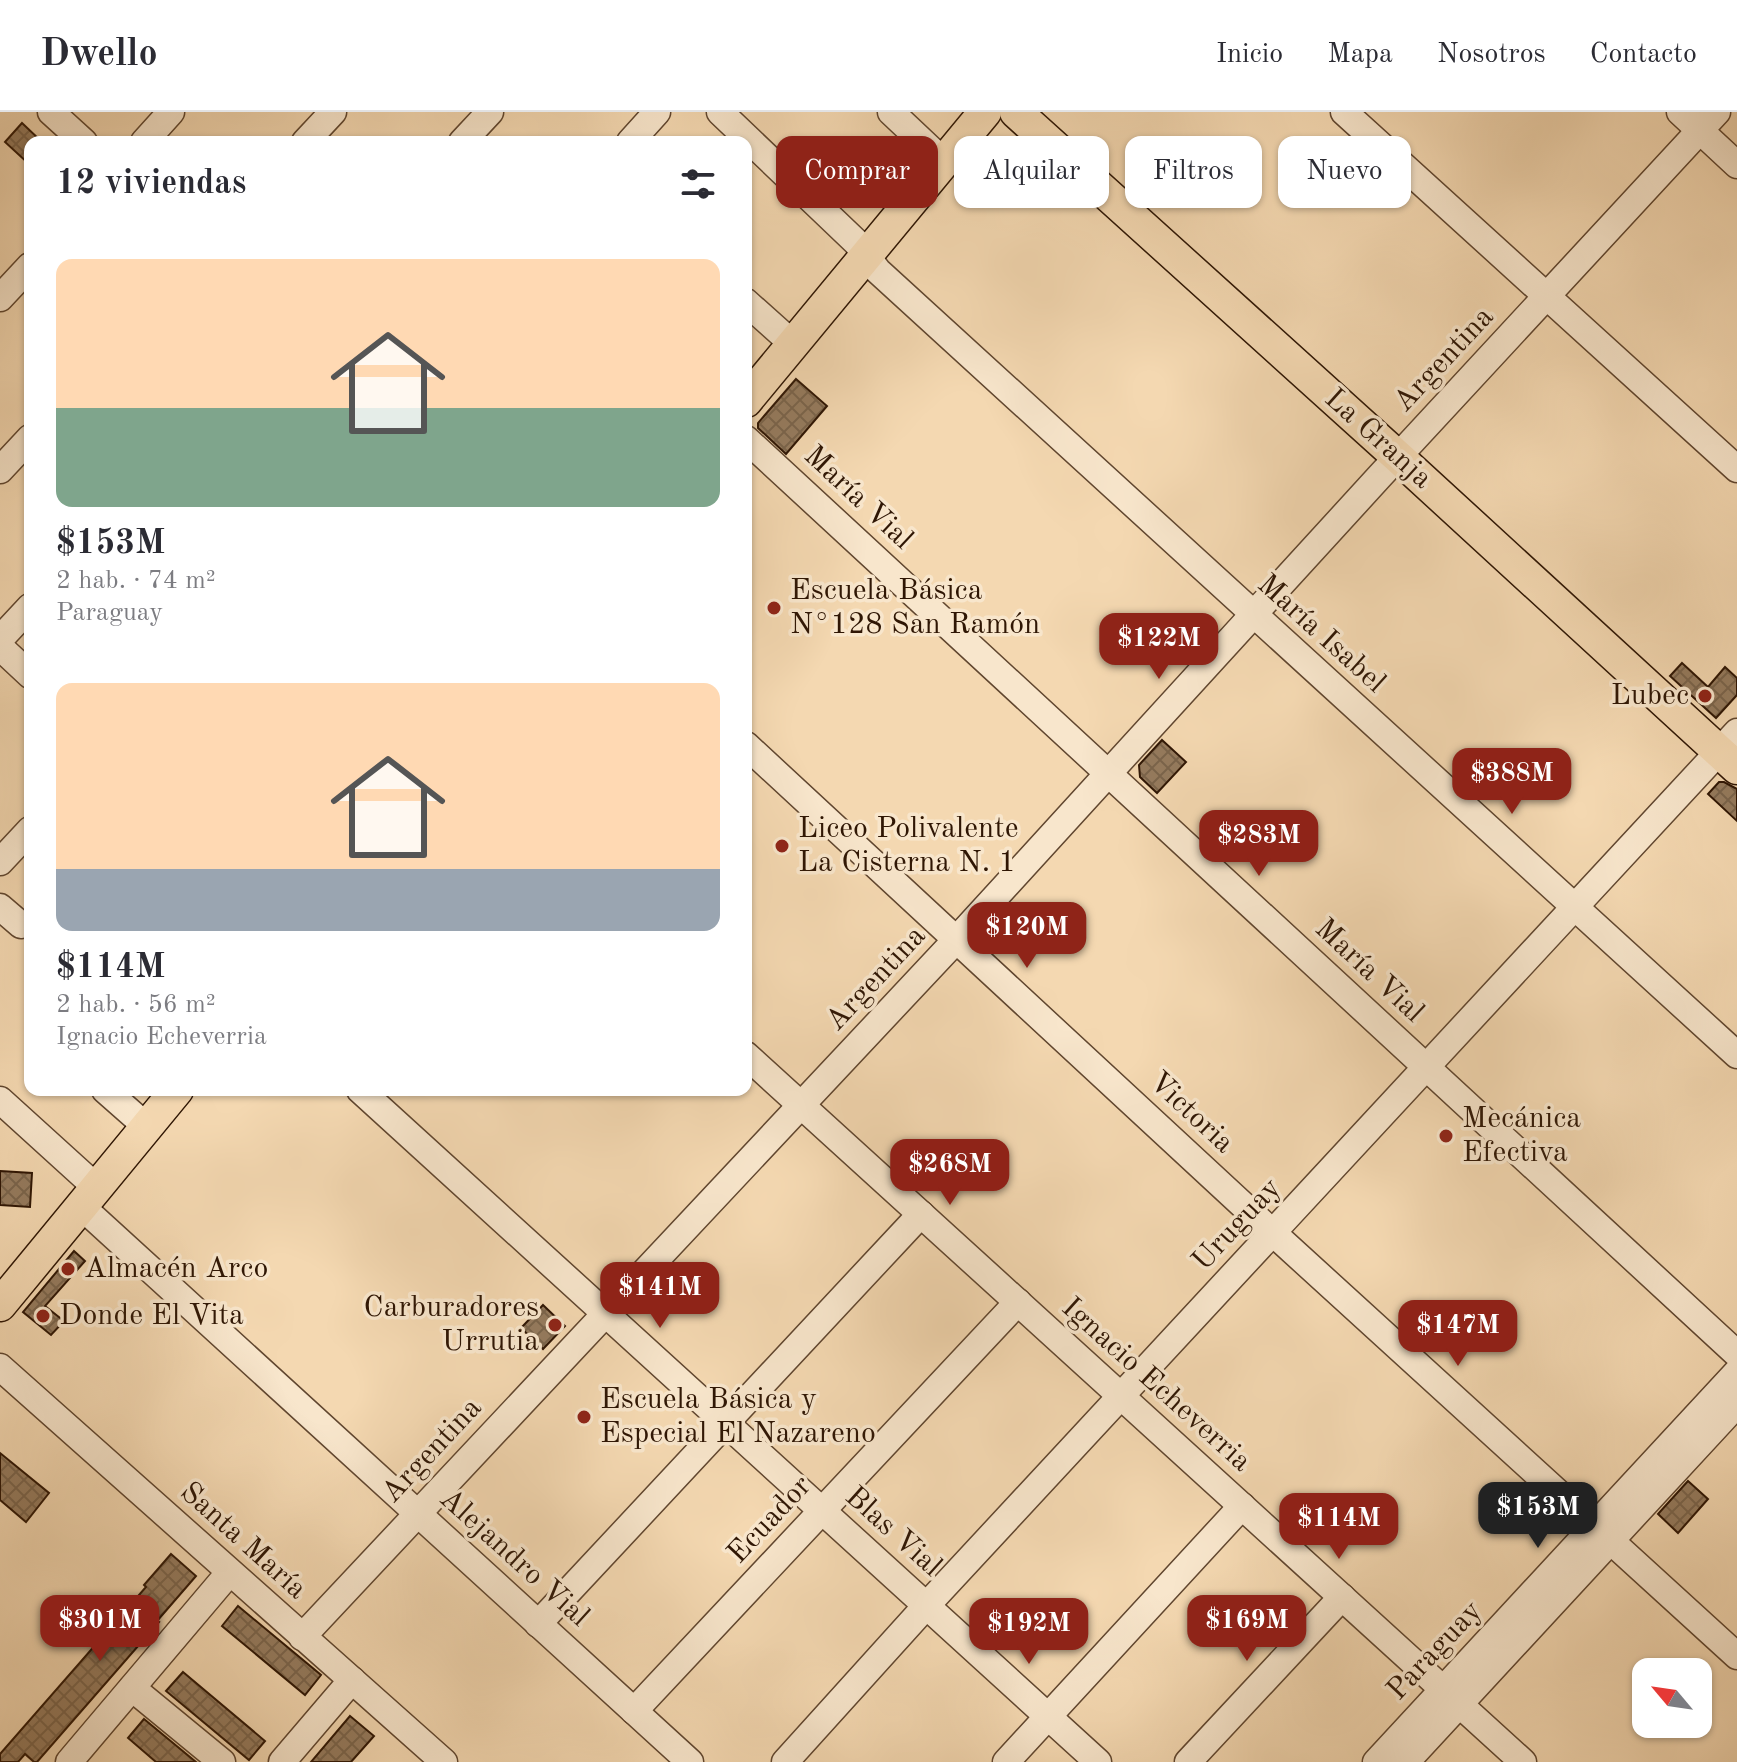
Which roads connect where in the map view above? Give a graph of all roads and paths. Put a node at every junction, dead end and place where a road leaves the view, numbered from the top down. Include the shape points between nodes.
1 (51, 112) edge
2 (171, 112) edge
3 (333, 112) edge
4 (490, 112) edge
5 (657, 112) edge
6 (720, 112) edge
7 (891, 112) edge
8 (985, 112) edge
9 (1016, 112) edge
10 (1344, 112) edge
11 (1680, 112) edge
12 (1708, 121) edge
13 (77, 136) edge
14 (149, 136) edge
15 (311, 136) edge
16 (468, 136) edge
17 (635, 136) edge
18 (745, 136) edge
19 (752, 143) edge
20 (944, 162) junction
21 (1737, 165) edge
22 (866, 256) junction
23 (24, 272) edge
24 (1546, 296) junction
25 (0, 298) edge
26 (752, 307) edge
27 (793, 344) junction
28 (752, 394) edge
29 (24, 444) edge
30 (752, 445) edge
31 (1398, 457) junction
32 (1737, 469) edge
33 (0, 470) edge
34 (24, 613) edge
35 (1253, 615) junction
36 (0, 639) edge
37 (0, 647) edge
38 (24, 669) edge
39 (1731, 750) edge
40 (752, 751) edge
41 (1109, 773) junction
42 (24, 836) edge
43 (0, 862) edge
44 (1575, 906) junction
45 (0, 907) edge
46 (21, 925) dead end
47 (957, 939) junction
48 (1737, 1055) edge
49 (752, 1060) edge
50 (1426, 1067) junction
51 (112, 1096) edge
52 (172, 1096) edge
53 (367, 1096) edge
54 (0, 1100) edge
55 (801, 1105) junction
56 (147, 1127) junction
57 (90, 1198) junction
58 (921, 1214) junction
59 (1273, 1233) junction
60 (1018, 1302) junction
61 (0, 1305) edge
62 (605, 1313) junction
63 (1737, 1354) edge
64 (0, 1367) edge
65 (1737, 1372) edge
66 (1121, 1396) junction
67 (1737, 1404) edge
68 (725, 1423) junction
69 (1242, 1506) junction
70 (822, 1511) junction
71 (418, 1514) junction
72 (1602, 1534) junction
73 (229, 1573) junction
74 (1342, 1597) junction
75 (926, 1606) junction
76 (538, 1624) junction
77 (302, 1637) junction
78 (1737, 1656) edge
79 (352, 1680) junction
80 (132, 1688) junction
81 (1451, 1697) junction
82 (634, 1711) junction
83 (1048, 1717) junction
84 (69, 1762) edge
85 (222, 1762) edge
86 (282, 1762) edge
87 (444, 1762) edge
88 (690, 1762) edge
89 (785, 1762) edge
90 (1006, 1762) edge
91 (1098, 1762) edge
92 (1188, 1762) edge
93 (1376, 1762) edge
94 (1406, 1762) edge
95 (1523, 1762) edge

1 - 13 street
2 - 14 street
3 - 15 street
4 - 16 street
5 - 17 street
6 - 18 street, María Isabel
7 - 20 street
8 - 20 main road
9 - 31 main road, La Granja
10 - 24 street
11 - 12 street
12 - 21 street
12 - 24 street, Argentina
19 - 22 street, María Isabel
20 - 22 main road
22 - 27 main road
22 - 35 street, María Isabel
23 - 25 street
24 - 31 street, Argentina
24 - 32 street
26 - 27 street
27 - 28 main road
29 - 33 street
30 - 41 street, María Vial
31 - 35 street, Argentina
31 - 39 main road, La Granja
34 - 36 street
35 - 41 street, Argentina
35 - 44 street, María Isabel
37 - 38 street
39 - 44 street, Uruguay
40 - 47 street, Victoria
41 - 47 street, Argentina
41 - 50 street, María Vial
42 - 43 street
44 - 48 street, María Isabel
44 - 50 street, Uruguay
45 - 46 street
47 - 55 street, Argentina
47 - 59 street, Victoria
49 - 55 street, Ignacio Echeverria
50 - 59 street, Uruguay
50 - 63 street, María Vial
51 - 56 street
52 - 56 main road
53 - 62 street, Blas Vial
54 - 57 street, Alejandro Vial
55 - 58 street, Ignacio Echeverria
55 - 62 street, Argentina
56 - 57 main road
57 - 61 main road
57 - 71 street, Alejandro Vial
58 - 60 street, Ignacio Echeverria
58 - 68 street
59 - 66 street, Uruguay
59 - 72 street, Victoria
60 - 66 street, Ignacio Echeverria
60 - 70 street, Ecuador
62 - 68 street, Blas Vial
62 - 71 street, Argentina
64 - 73 street, Santa María
65 - 72 street, Paraguay
66 - 69 street, Ignacio Echeverria
66 - 75 street, Uruguay
67 - 72 street, Paraguay
68 - 70 street, Blas Vial
68 - 76 street
69 - 74 street, Ignacio Echeverria
69 - 83 street
70 - 75 street, Blas Vial
70 - 82 street, Ecuador
71 - 76 street, Alejandro Vial
71 - 77 street, Argentina
72 - 78 street, Victoria
72 - 81 street, Paraguay
73 - 77 street, Santa María
73 - 80 street
74 - 81 street, Ignacio Echeverria
74 - 92 street
75 - 83 street, Blas Vial
75 - 89 street, Uruguay
76 - 82 street, Alejandro Vial
77 - 79 street, Santa María
79 - 86 street
79 - 87 street, Santa María
80 - 84 street
80 - 85 street
81 - 93 street, Paraguay
81 - 94 street, Paraguay
81 - 95 street, Ignacio Echeverria
82 - 88 street, Alejandro Vial
83 - 90 street
83 - 91 street, Blas Vial

